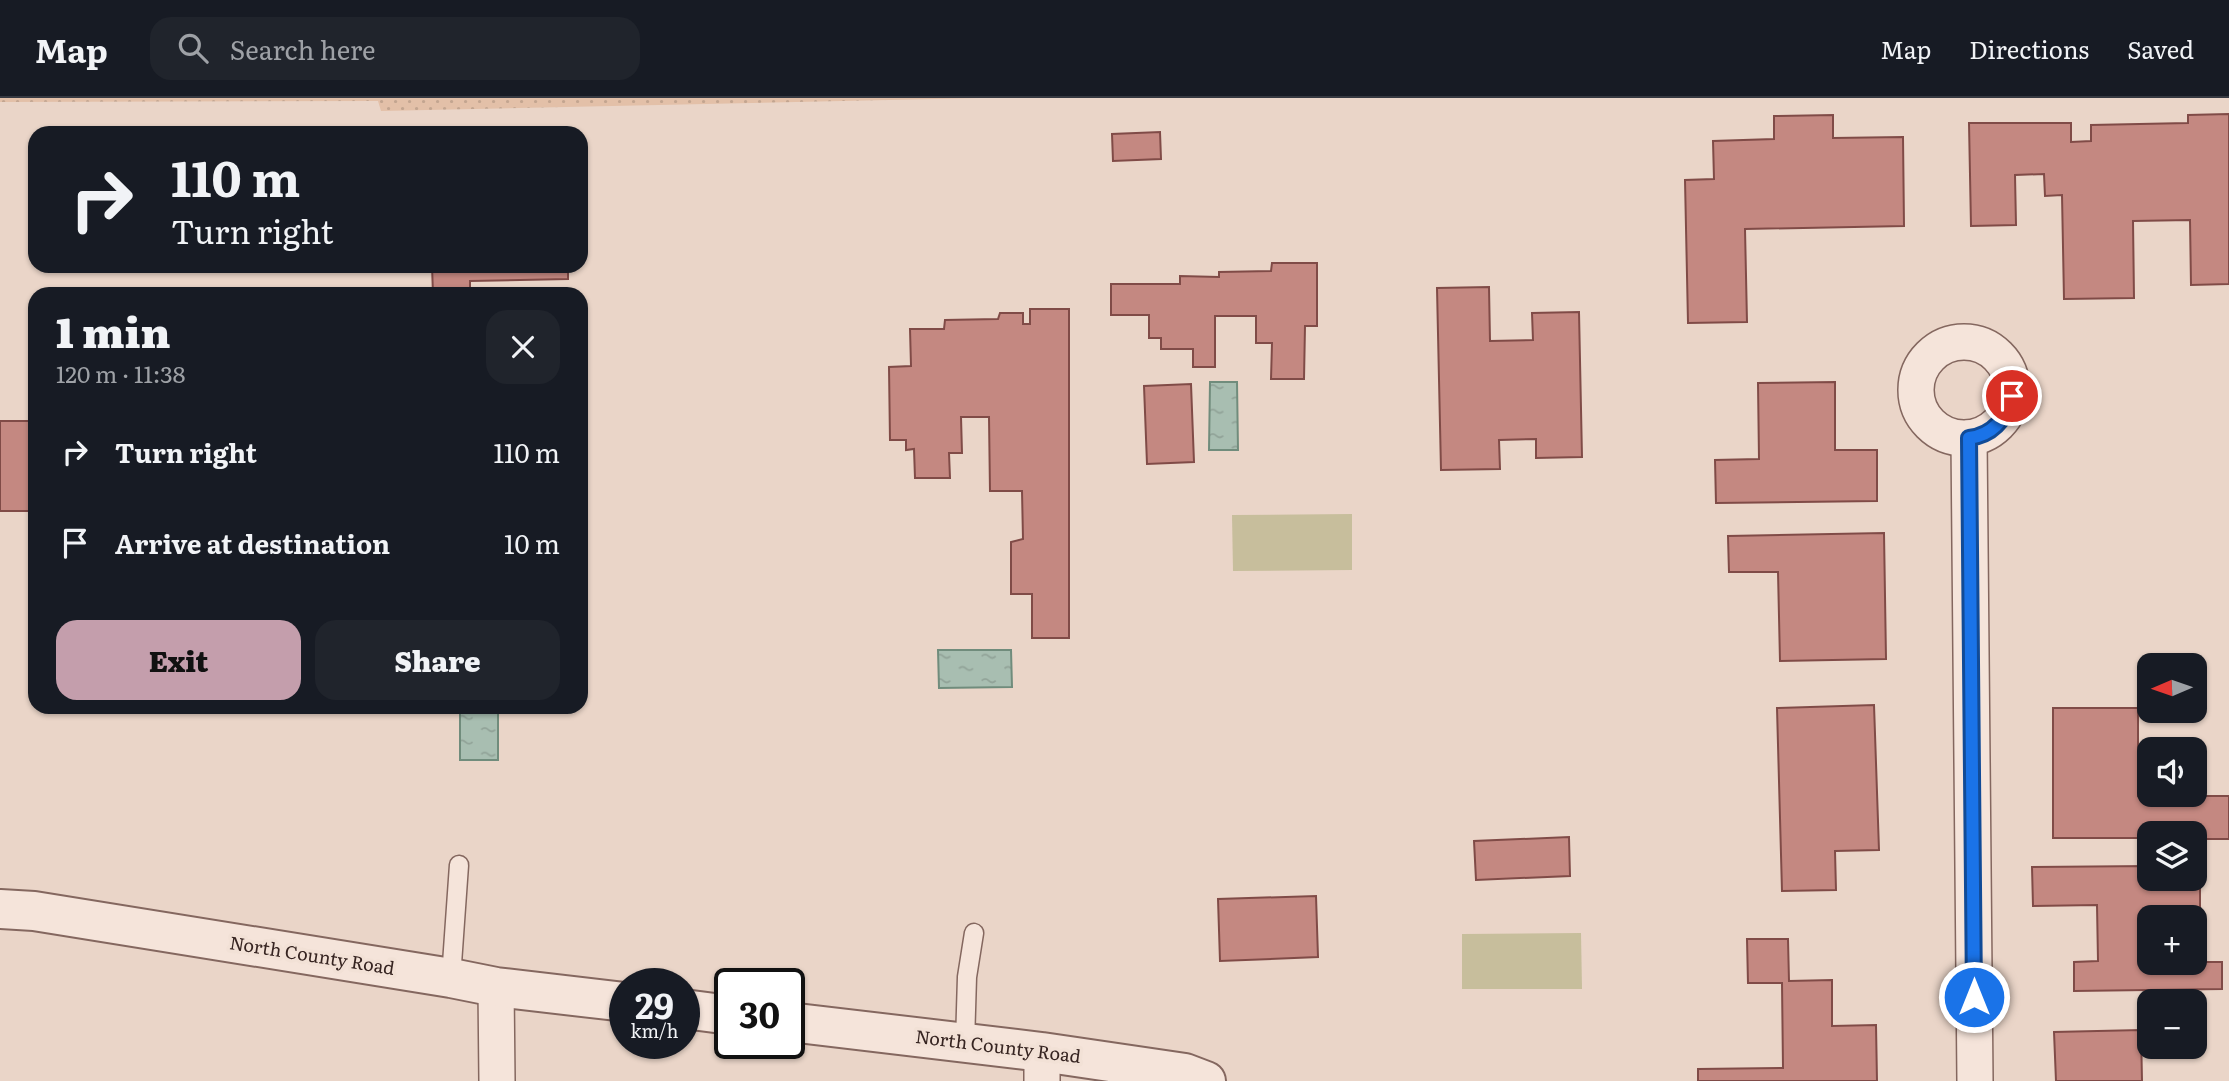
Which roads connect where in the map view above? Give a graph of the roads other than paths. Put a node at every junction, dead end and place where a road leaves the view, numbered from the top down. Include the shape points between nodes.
1 (1969, 438) dead end
2 (459, 865) dead end
3 (0, 909) edge
4 (974, 933) dead end
5 (451, 978) junction
6 (496, 987) junction
7 (609, 1000) edge
8 (805, 1024) edge
9 (965, 1043) junction
10 (1042, 1066) edge
11 (497, 1081) edge
12 (1206, 1081) edge
13 (1975, 1081) edge

1 - 13 street
2 - 5 lane
3 - 5 street, North County Road
4 - 9 lane
5 - 6 street, North County Road
6 - 7 street, North County Road
6 - 11 street
8 - 9 street, North County Road
9 - 10 street, North County Road
10 - 12 street, North County Road via 1185,1073

